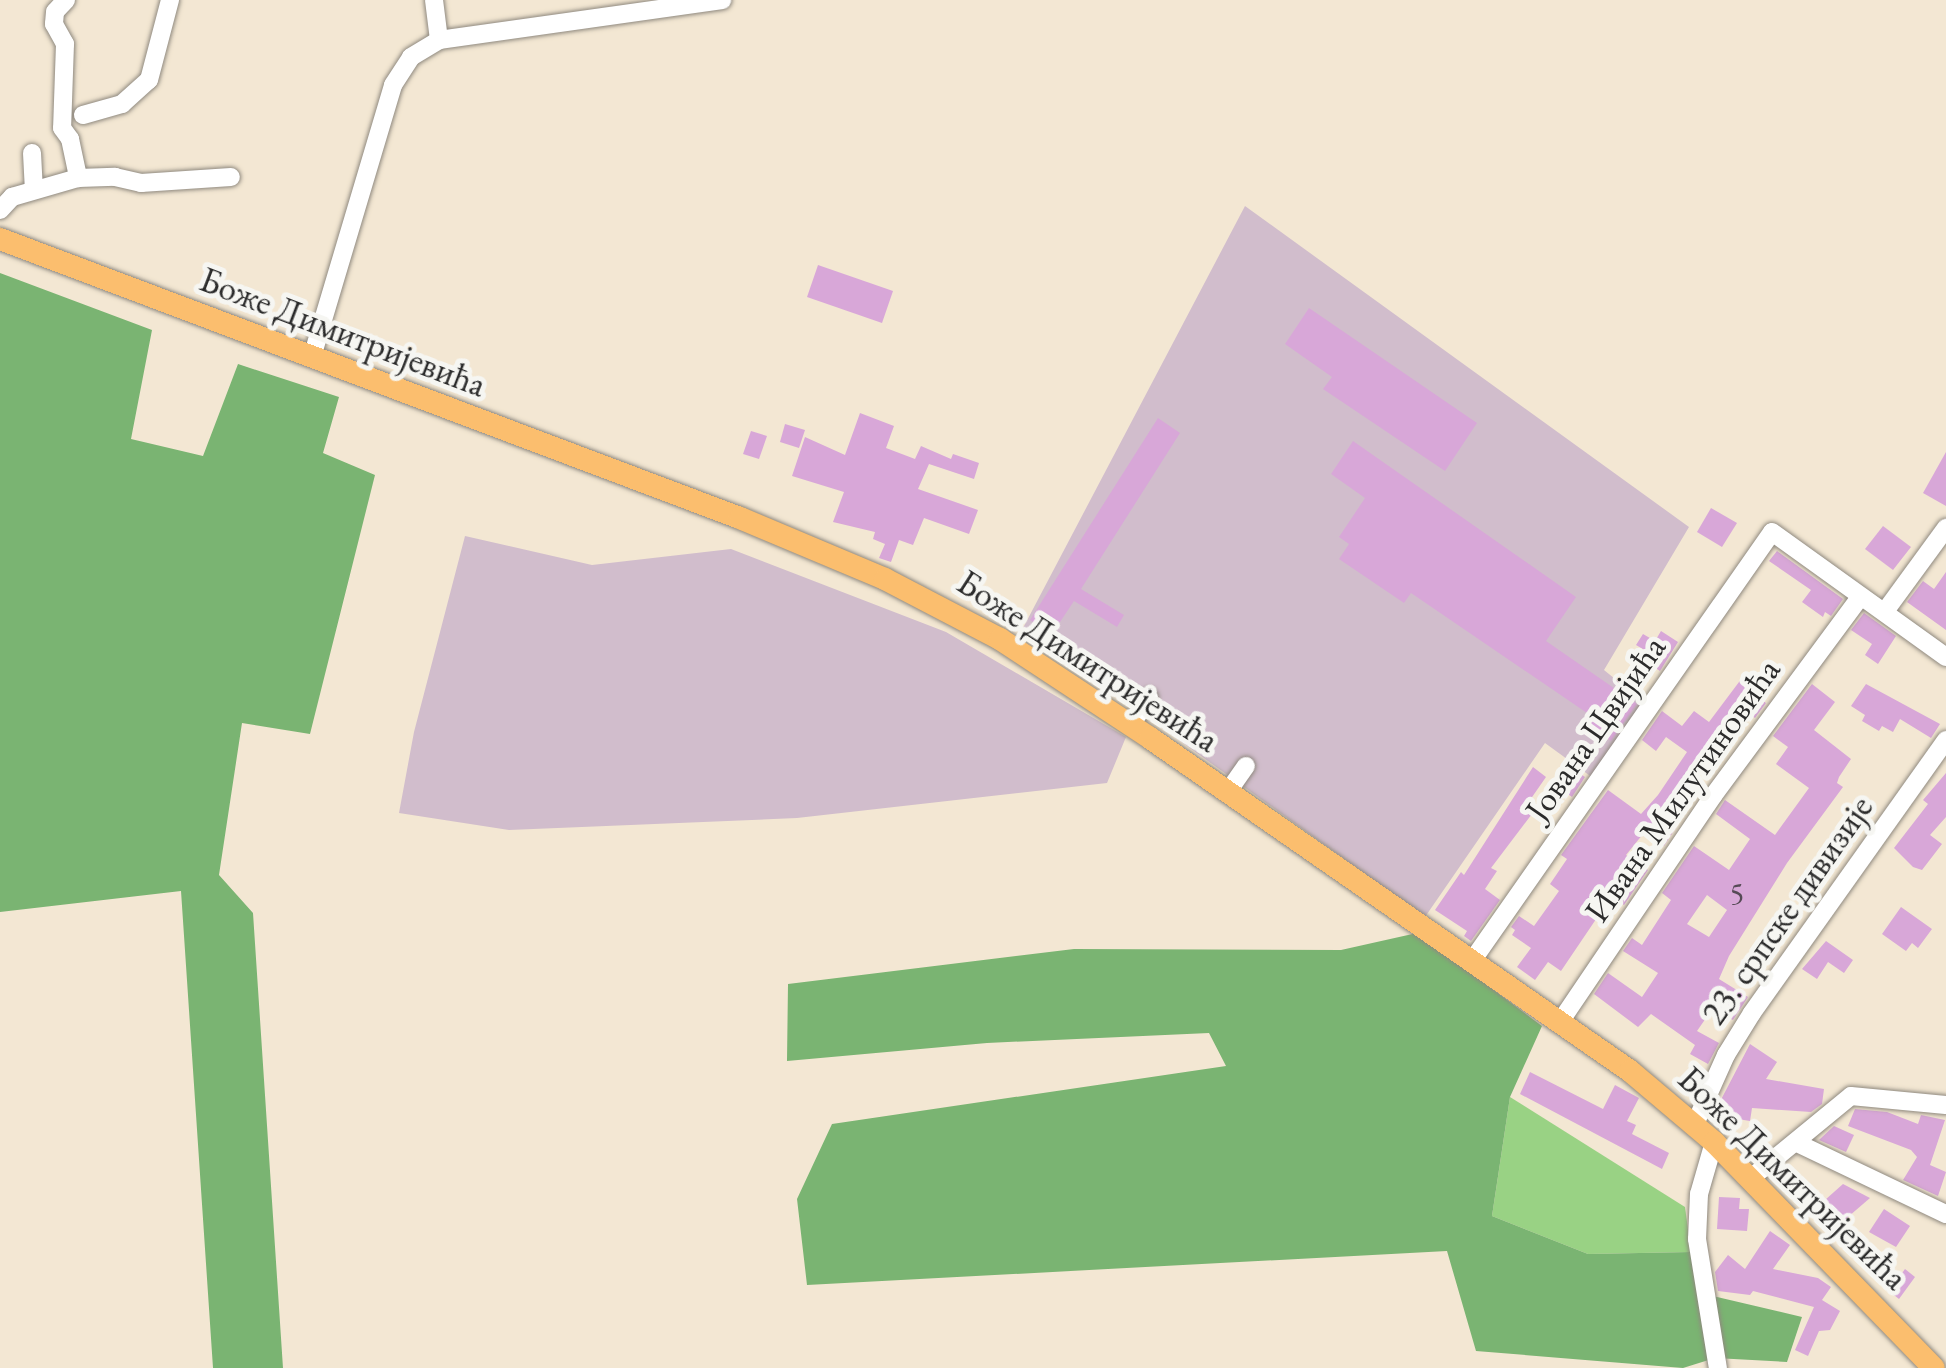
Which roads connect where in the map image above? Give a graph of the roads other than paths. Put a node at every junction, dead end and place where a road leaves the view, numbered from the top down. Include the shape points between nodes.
1 (66, 0) edge
2 (170, 0) edge
3 (434, 0) edge
4 (722, 0) edge
5 (439, 40) junction
6 (66, 104) junction
7 (84, 115) junction
8 (70, 139) junction
9 (32, 152) dead end
10 (230, 177) dead end
11 (78, 178) junction
12 (34, 189) junction
13 (0, 210) edge
14 (0, 239) edge
15 (312, 357) junction
16 (1946, 528) edge
17 (1860, 597) junction
18 (1886, 610) junction
19 (1946, 657) edge
20 (1148, 697) dead end
21 (1131, 724) junction
22 (1946, 740) edge
23 (1246, 766) dead end
24 (1227, 793) junction
25 (1472, 961) junction
26 (1560, 1022) junction
27 (1946, 1106) edge
28 (1695, 1124) junction
29 (1714, 1142) junction
30 (1797, 1143) junction
31 (1751, 1178) junction
32 (1946, 1214) edge
33 (1718, 1368) edge
34 (1934, 1368) edge

1 - 6 street via 54,24 65,44
2 - 7 street via 149,80 122,104
3 - 5 street
4 - 5 street
5 - 15 street via 411,57 393,85
6 - 7 street
6 - 8 street via 62,128
7 - 8 street
8 - 11 street
9 - 12 street
10 - 11 street via 141,183
11 - 12 street
12 - 13 street
14 - 15 main road, Боже Димитријевића
15 - 21 main road, Боже Димитријевића via 870,572 1000,639
16 - 18 street
17 - 18 street
17 - 25 street, Јована Цвијића via 1772,532
17 - 26 street, Ивана Милутиновића via 1713,796
18 - 19 street
20 - 21 street
21 - 24 main road, Боже Димитријевића
22 - 28 street, 23. српске дивизије via 1752,1013
23 - 24 street
24 - 25 main road, Боже Димитријевића
25 - 26 main road, Боже Димитријевића
26 - 28 main road, Боже Димитријевића
27 - 30 street via 1851,1096
28 - 29 main road, Боже Димитријевића
29 - 31 main road, Боже Димитријевића
29 - 33 street via 1699,1194 1698,1239
30 - 31 street
30 - 32 street
31 - 34 main road, Боже Димитријевића

